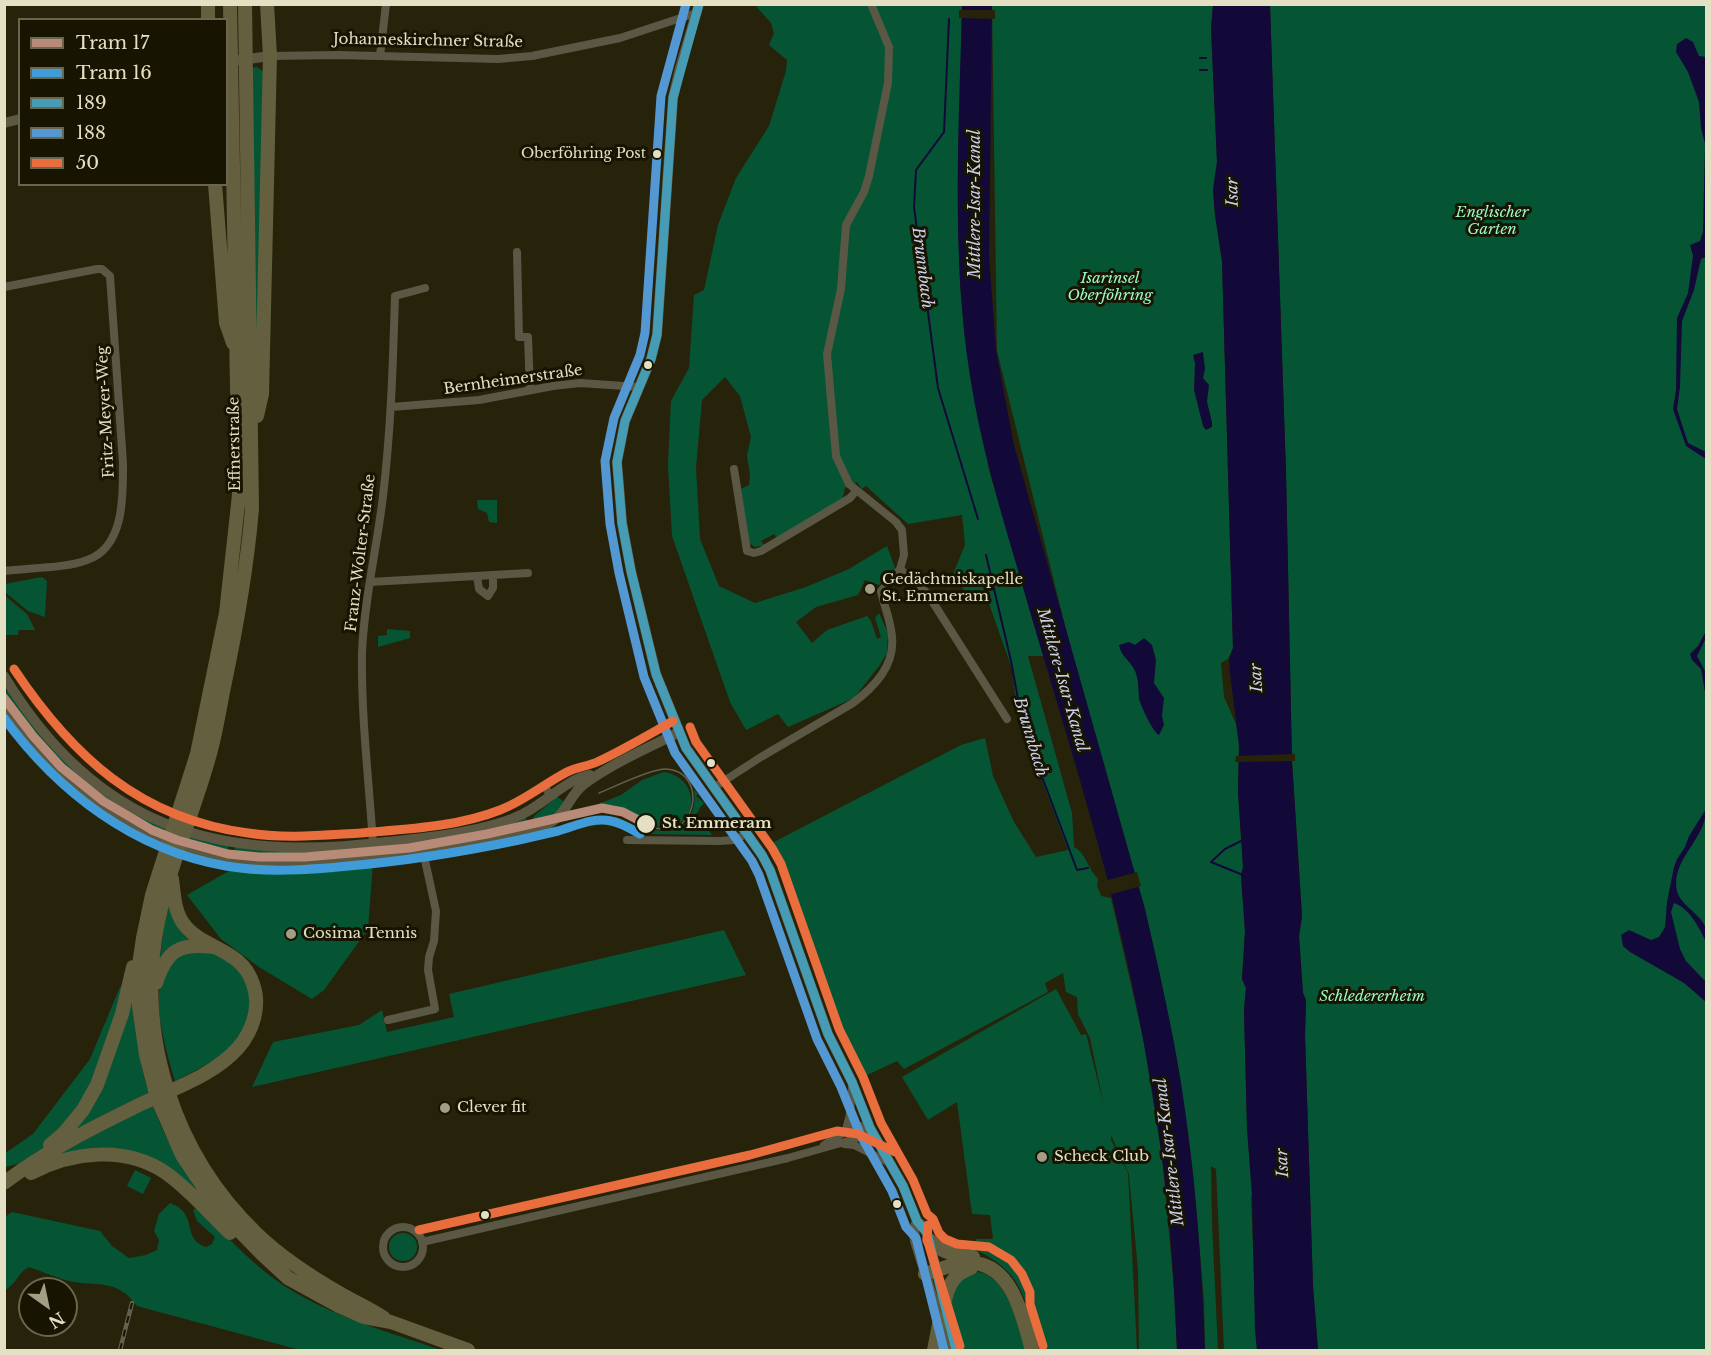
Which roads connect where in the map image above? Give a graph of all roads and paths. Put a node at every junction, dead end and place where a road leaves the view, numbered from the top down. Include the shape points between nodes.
1 (230, 4) edge
2 (245, 4) edge
3 (267, 4) edge
4 (386, 4) edge
5 (871, 4) edge
6 (698, 9) edge
7 (381, 56) junction
8 (264, 57) junction
9 (228, 62) edge
10 (215, 186) edge
11 (517, 252) dead end
12 (4, 287) edge
13 (425, 288) dead end
14 (237, 354) junction
15 (639, 387) junction
16 (530, 390) junction
17 (391, 407) junction
18 (252, 436) junction
19 (734, 469) dead end
20 (856, 491) junction
21 (900, 569) junction
22 (4, 571) edge
23 (528, 573) dead end
24 (477, 576) junction
25 (493, 576) junction
26 (370, 582) junction
27 (4, 676) edge
28 (4, 709) edge
29 (1007, 719) dead end
30 (679, 732) junction
31 (598, 775) junction
32 (713, 788) junction
33 (550, 792) junction
34 (568, 807) junction
35 (746, 834) junction
36 (627, 840) dead end
37 (373, 844) junction
38 (423, 851) junction
39 (165, 872) junction
40 (218, 948) junction
41 (141, 949) junction
42 (151, 997) junction
43 (388, 1020) dead end
44 (156, 1074) junction
45 (852, 1082) junction
46 (170, 1117) junction
47 (870, 1128) junction
48 (846, 1130) junction
49 (839, 1143) junction
50 (821, 1148) junction
51 (891, 1163) junction
52 (22, 1170) junction
53 (4, 1185) edge
54 (922, 1240) junction
55 (422, 1242) junction
56 (985, 1267) junction
57 (931, 1272) junction
58 (288, 1278) junction
59 (945, 1300) junction
60 (1018, 1305) junction
61 (939, 1319) junction
62 (391, 1322) junction
63 (468, 1350) edge
64 (934, 1350) edge
65 (949, 1350) edge
66 (956, 1350) edge
67 (1032, 1350) edge

1 - 14 highway, Effnerstraße
2 - 18 highway, Effnerstraße
3 - 8 highway
4 - 7 street
5 - 20 street via 888,47 888,83 869,176 846,225 841,289 826,354 836,456
6 - 7 street, Johanneskirchner Straße via 620,39 532,56
6 - 15 main road via 673,98 657,335
7 - 8 street, Johanneskirchner Straße
8 - 9 main road, Johanneskirchner Straße
8 - 18 highway via 262,394
10 - 14 highway via 226,323
11 - 16 street via 519,337 528,337
12 - 22 street, Fritz-Meyer-Weg via 97,269 110,276 123,456 123,491 117,525 114,536 101,552 81,562
13 - 17 street, Franz-Wolter-Straße via 395,296
14 - 39 highway, Effnerstraße via 238,495 226,613 197,754
15 - 16 street, Bernheimerstraße via 580,383
15 - 30 main road via 625,421 617,462 622,523 654,664
16 - 17 street, Bernheimerstraße via 463,402
17 - 26 street, Franz-Wolter-Straße
18 - 39 highway, Effnerstraße via 252,509 239,617 201,786
19 - 20 street via 747,551 754,553
20 - 21 street via 902,530 904,555
21 - 29 street via 927,593
21 - 32 street via 881,591 892,651 879,680 836,714
23 - 25 street
24 - 25 street
24 - 25 street via 479,589 488,596
24 - 26 street
26 - 37 street, Franz-Wolter-Straße via 362,688
27 - 37 main road via 30,715 69,759 113,795 165,824 231,843 278,848
28 - 38 main road via 39,754 76,789 125,824 190,851 231,861 267,862
30 - 31 main road
30 - 32 main road
31 - 33 main road via 587,775
31 - 34 main road via 579,789
32 - 35 main road
33 - 34 main road via 565,796
33 - 37 main road via 527,812 503,822
34 - 38 main road via 534,829
35 - 36 street via 720,841
35 - 45 main road via 770,870 828,1034
38 - 43 street via 436,911 428,970 435,1008
39 - 40 highway via 182,921 190,931
39 - 41 highway via 146,917
39 - 42 highway
40 - 42 highway via 189,945 172,954 161,969
40 - 52 highway via 243,966 255,992 252,1025 238,1048 212,1068 85,1132
41 - 44 highway via 139,1006
41 - 52 highway via 97,1084 64,1133
42 - 44 highway
44 - 46 highway
45 - 47 main road
45 - 48 street
46 - 58 highway via 182,1155 206,1191 227,1218
46 - 62 highway via 215,1186 258,1235 311,1276
47 - 48 street via 855,1125
47 - 49 street via 855,1139
47 - 51 main road
48 - 50 street
49 - 50 street
49 - 51 street via 854,1145
50 - 55 street
51 - 54 main road via 923,1226
52 - 53 highway
53 - 58 highway via 66,1158 90,1154 136,1160 164,1172 186,1189 257,1260
54 - 57 main road
54 - 60 highway via 945,1253 985,1258 1002,1268 1019,1296
55 - 55 street via 412,1230 399,1228 387,1236 384,1250 390,1262 406,1267 420,1258
56 - 57 highway via 974,1263
56 - 59 highway via 969,1268 958,1274 949,1284
56 - 60 highway via 1008,1286
57 - 59 main road
57 - 61 main road
58 - 62 highway via 364,1317
59 - 66 main road
60 - 67 highway
61 - 64 highway
61 - 65 main road
62 - 63 highway

